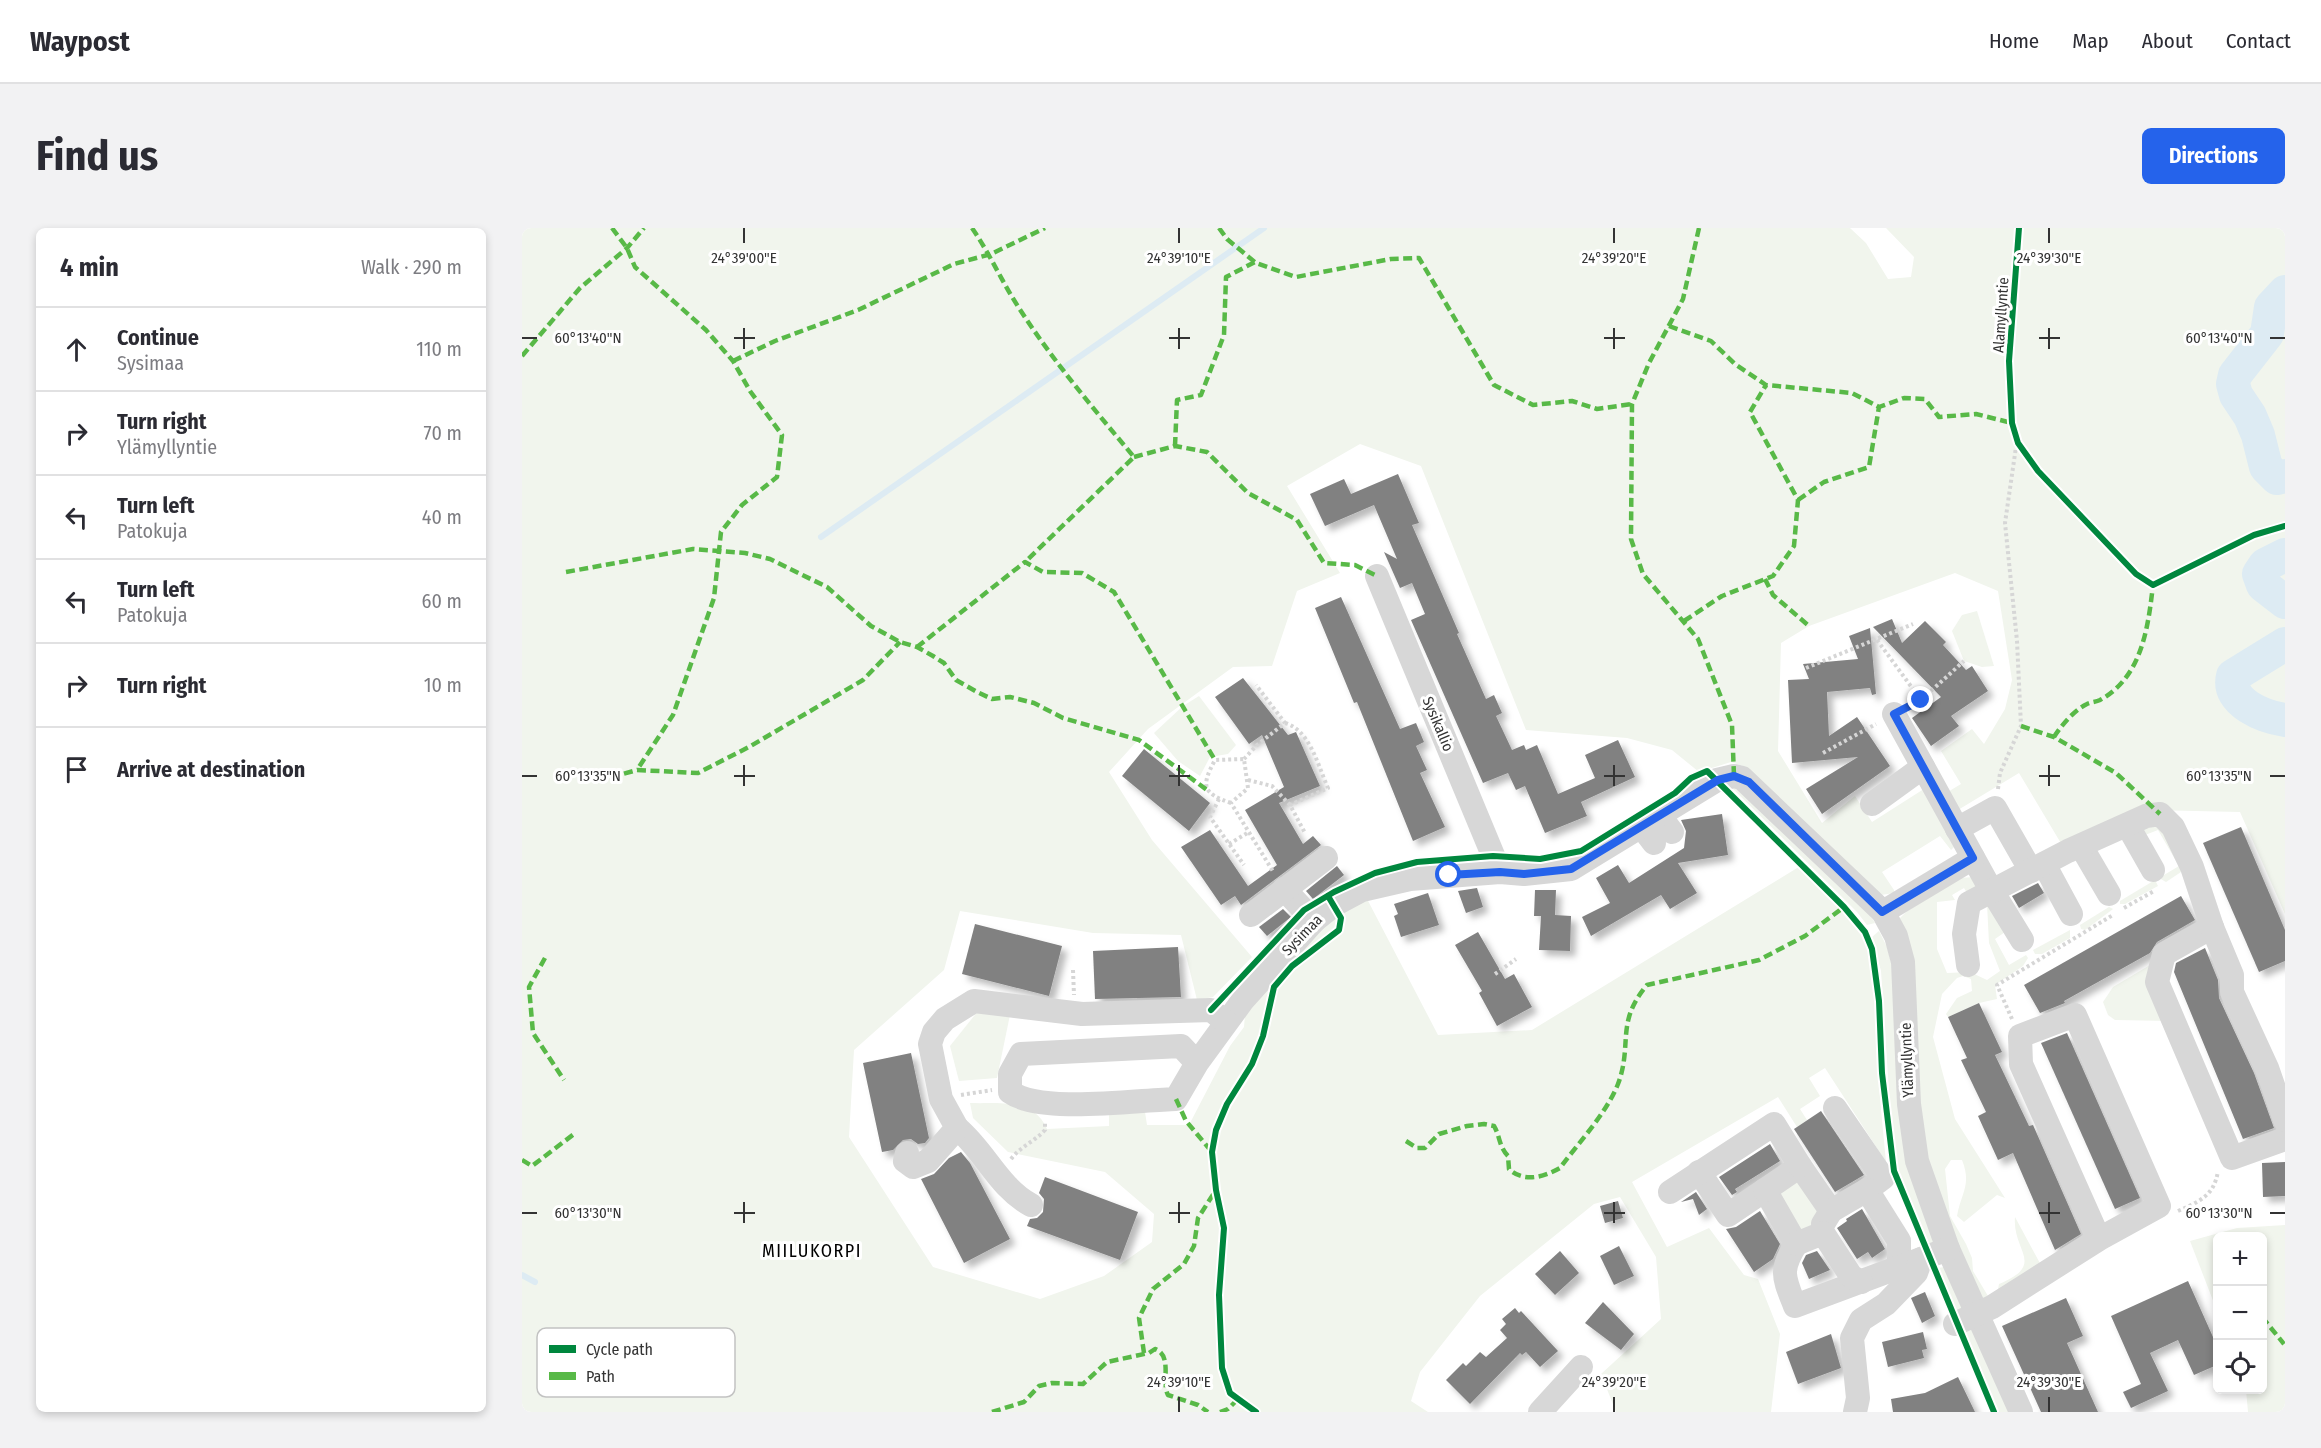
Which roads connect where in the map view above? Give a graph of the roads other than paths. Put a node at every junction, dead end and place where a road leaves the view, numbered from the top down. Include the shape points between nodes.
1 (1377, 576) dead end
2 (1894, 714) road end
3 (1923, 767) junction
4 (1718, 780) joint
5 (1872, 804) dead end
6 (2128, 826) junction
7 (1957, 829) junction
8 (2081, 846) junction
9 (1326, 858) dead end
10 (1973, 858) junction
11 (2038, 868) junction
12 (1500, 872) junction
13 (2157, 878) road end
14 (1284, 889) junction
15 (1995, 892) junction
16 (2109, 894) dead end
17 (1882, 912) junction
18 (2071, 914) dead end
19 (1251, 915) dead end
20 (1314, 921) junction
21 (2212, 927) junction
22 (2022, 940) dead end
23 (1968, 965) dead end
24 (1221, 1029) junction
25 (1197, 1063) junction
26 (2276, 1071) edge
27 (1835, 1108) dead end
28 (2285, 1120) edge
29 (957, 1128) junction
30 (2285, 1139) edge
31 (907, 1153) dead end
32 (1800, 1166) junction
33 (1699, 1172) junction
34 (1765, 1190) junction
35 (1868, 1190) junction
36 (1670, 1191) dead end
37 (1031, 1205) dead end
38 (1827, 1222) junction
39 (2099, 1239) junction
40 (1796, 1244) junction
41 (1948, 1248) junction
42 (1910, 1263) junction
43 (1861, 1282) junction
44 (1979, 1314) junction
45 (1955, 1324) dead end
46 (1581, 1367) dead end
47 (1540, 1412) edge
48 (1855, 1412) edge
49 (2021, 1412) edge

1 - 12 street, Sysikallio
2 - 3 street
3 - 5 street
3 - 7 street
4 - 12 street, Sysimaa via 1657,829 1571,869 1524,874
4 - 17 street, Ylämyllyntie via 1734,776 1749,782
6 - 8 street
6 - 13 street
6 - 21 street via 2146,816 2160,814 2173,826
7 - 10 street
7 - 11 street via 1995,808
8 - 11 street
8 - 16 street
9 - 14 street
10 - 15 street
10 - 17 street
11 - 15 street
11 - 18 street
12 - 20 street, Sysimaa via 1410,879 1362,890
14 - 19 street
14 - 20 street
15 - 22 street
15 - 23 street via 1969,903 1964,934
17 - 41 street, Ylämyllyntie via 1896,936 1903,962 1915,1153
20 - 24 street, Sysimaa
21 - 26 street via 2232,975 2232,993
21 - 30 street via 2164,954 2157,982 2232,1158
24 - 25 street, Sysimaa
24 - 29 street via 1211,1010 1082,1014 974,1001 945,1019 930,1044 941,1099
25 - 25 street, Sysimaa via 1176,1099 1044,1105 1021,1100 1010,1092 1010,1074 1021,1054 1181,1046
26 - 28 street
27 - 35 street via 1883,1178
29 - 31 street via 928,1161 913,1167 905,1161
29 - 37 street via 974,1142 1002,1182
32 - 33 street via 1774,1124
32 - 34 street
32 - 38 street
33 - 34 street via 1728,1215
33 - 36 street
34 - 40 street
35 - 38 street
35 - 42 street
38 - 40 street
38 - 43 street via 1851,1276
39 - 39 street via 2159,1206 2075,1015 2020,1036 2021,1064
39 - 44 street
40 - 43 street via 1785,1262 1784,1276 1795,1306
41 - 42 street
41 - 44 street, Ylämyllyntie
42 - 43 street
42 - 48 street via 1916,1273 1886,1304 1861,1320 1852,1338 1858,1398
44 - 45 street
44 - 49 street, Ylämyllyntie
46 - 47 street

